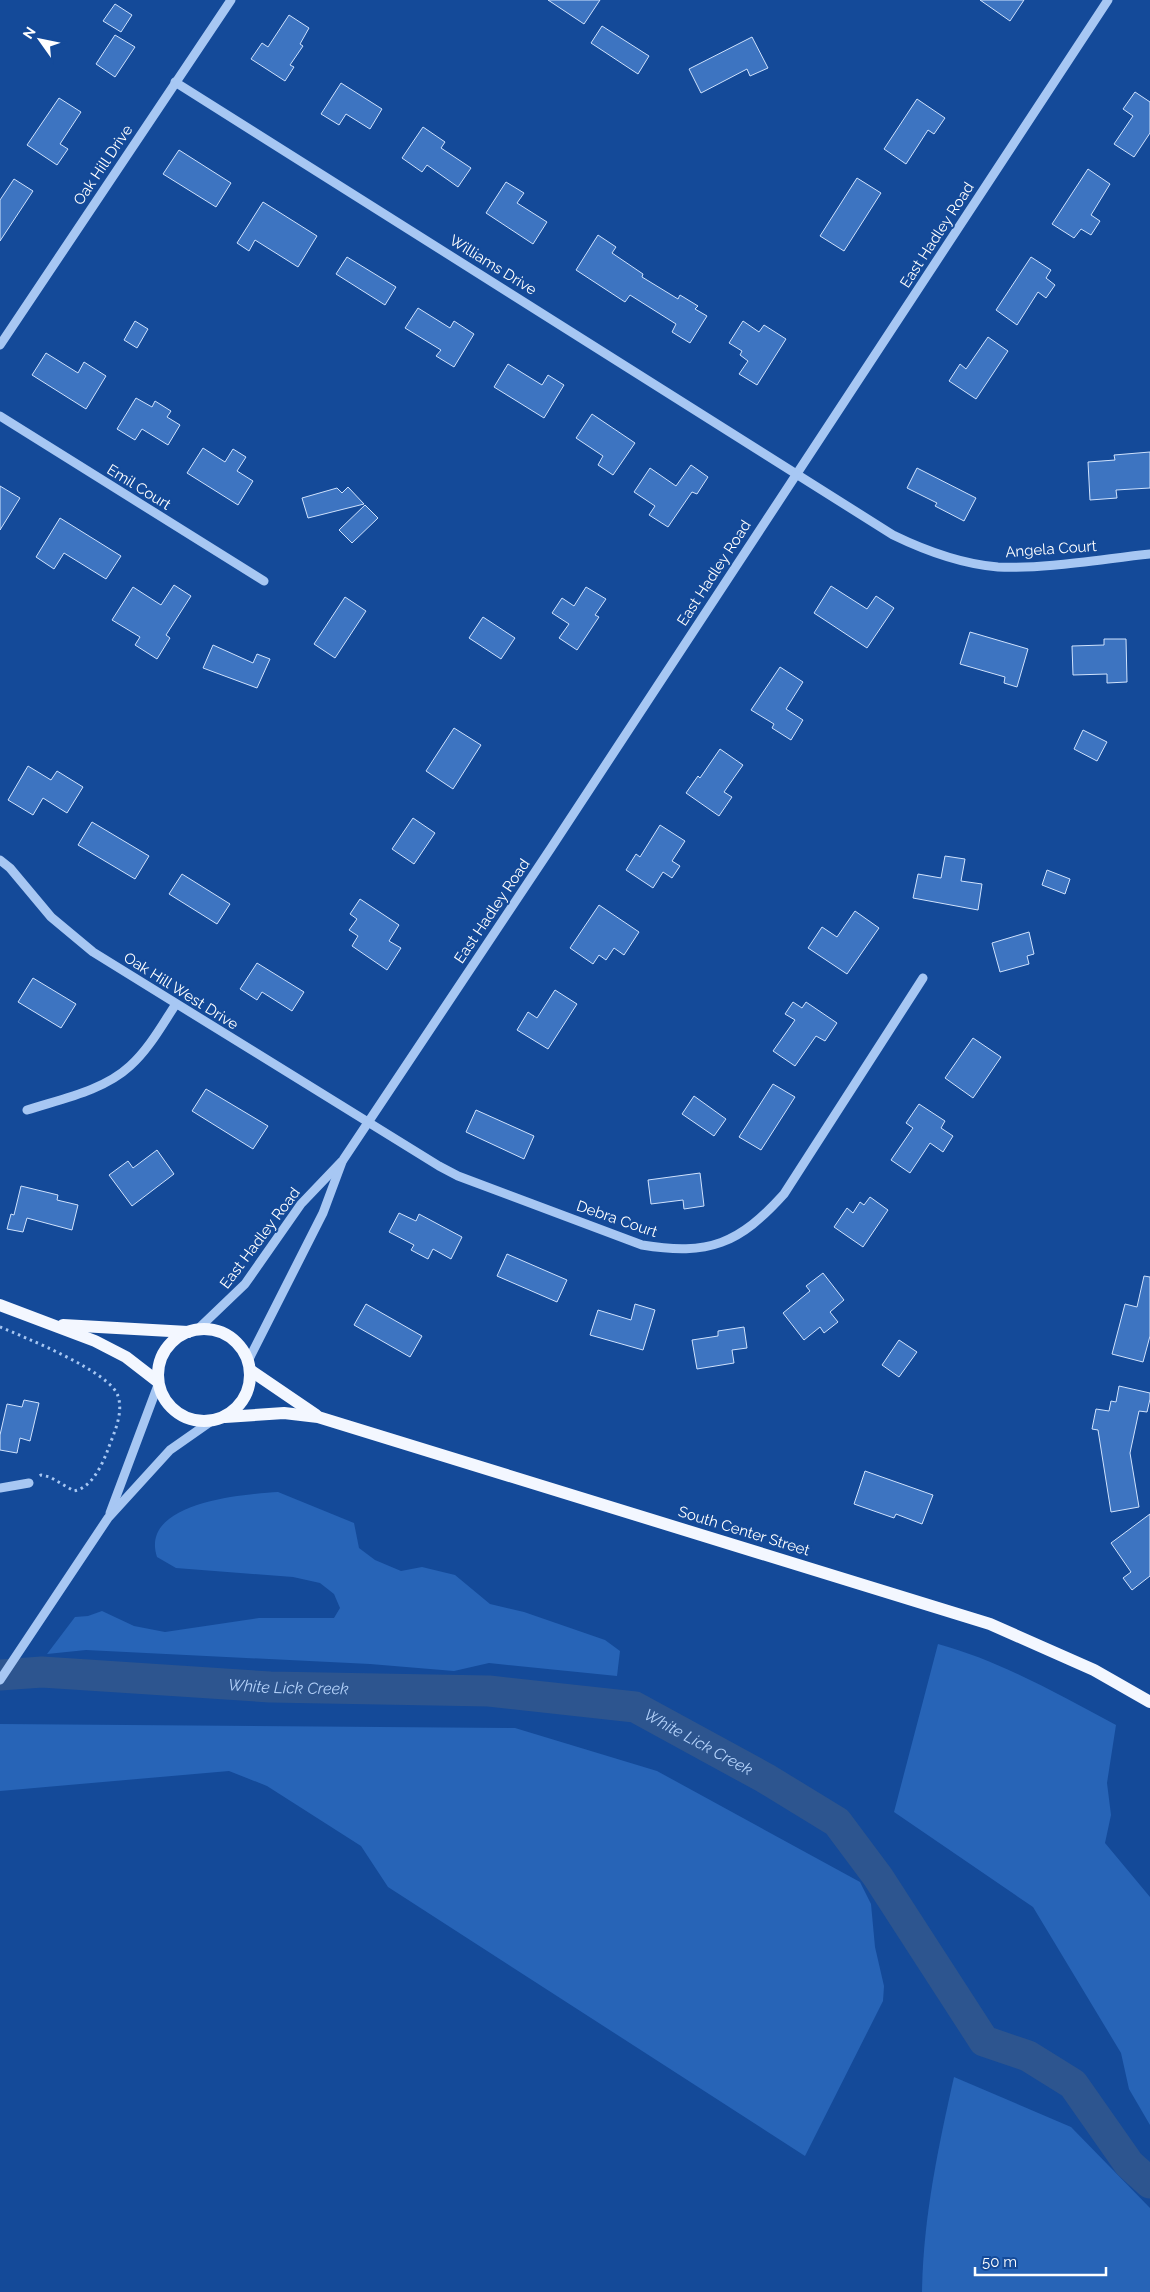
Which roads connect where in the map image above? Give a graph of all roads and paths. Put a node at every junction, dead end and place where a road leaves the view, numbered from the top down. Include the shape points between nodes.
1 (230, 0) edge
2 (1108, 0) edge
3 (175, 82) junction
4 (0, 345) edge
5 (0, 416) edge
6 (798, 472) junction
7 (1150, 554) edge
8 (264, 581) dead end
9 (0, 860) edge
10 (923, 978) dead end
11 (176, 1004) junction
12 (27, 1110) dead end
13 (367, 1123) junction
14 (343, 1160) junction
15 (0, 1305) edge
16 (56, 1325) junction
17 (0, 1327) edge
18 (193, 1331) junction
19 (249, 1365) junction
20 (158, 1383) junction
21 (225, 1417) junction
22 (318, 1417) junction
23 (210, 1422) junction
24 (30, 1482) joint
25 (0, 1488) edge
26 (108, 1518) junction
27 (0, 1680) edge
28 (1150, 1702) edge

1 - 3 street, Oak Hill Drive
2 - 6 street, East Hadley Road
3 - 4 street, Oak Hill Drive
3 - 6 street, Williams Drive
5 - 8 street, Emil Court
6 - 7 street, Angela Court via 893,535 922,549 959,560 1024,566
6 - 13 street, East Hadley Road
9 - 11 street, Oak Hill West Drive via 73,937
10 - 13 street, Debra Court via 784,1194 761,1219 714,1246 697,1250 642,1245 458,1176
11 - 12 street via 130,1066 103,1084
11 - 13 street, Oak Hill West Drive
13 - 14 street, East Hadley Road
14 - 18 street, East Hadley Road via 301,1204 245,1284
14 - 19 street, East Hadley Road via 323,1213
15 - 16 main road
16 - 18 main road
16 - 20 main road via 119,1353
17 - 24 path via 104,1378 118,1395 120,1414 116,1429 104,1458 82,1490 74,1491 41,1475
18 - 19 main road via 214,1330 228,1336 237,1342
18 - 20 main road via 174,1340 164,1351 158,1366
19 - 21 main road via 249,1384 244,1397
19 - 22 main road, South Center Street
20 - 23 main road via 173,1411 190,1420
20 - 26 street
21 - 22 main road, South Center Street via 284,1413
21 - 23 main road
22 - 28 main road, South Center Street via 990,1624 1094,1670
23 - 26 street via 170,1450
24 - 25 street
26 - 27 street

